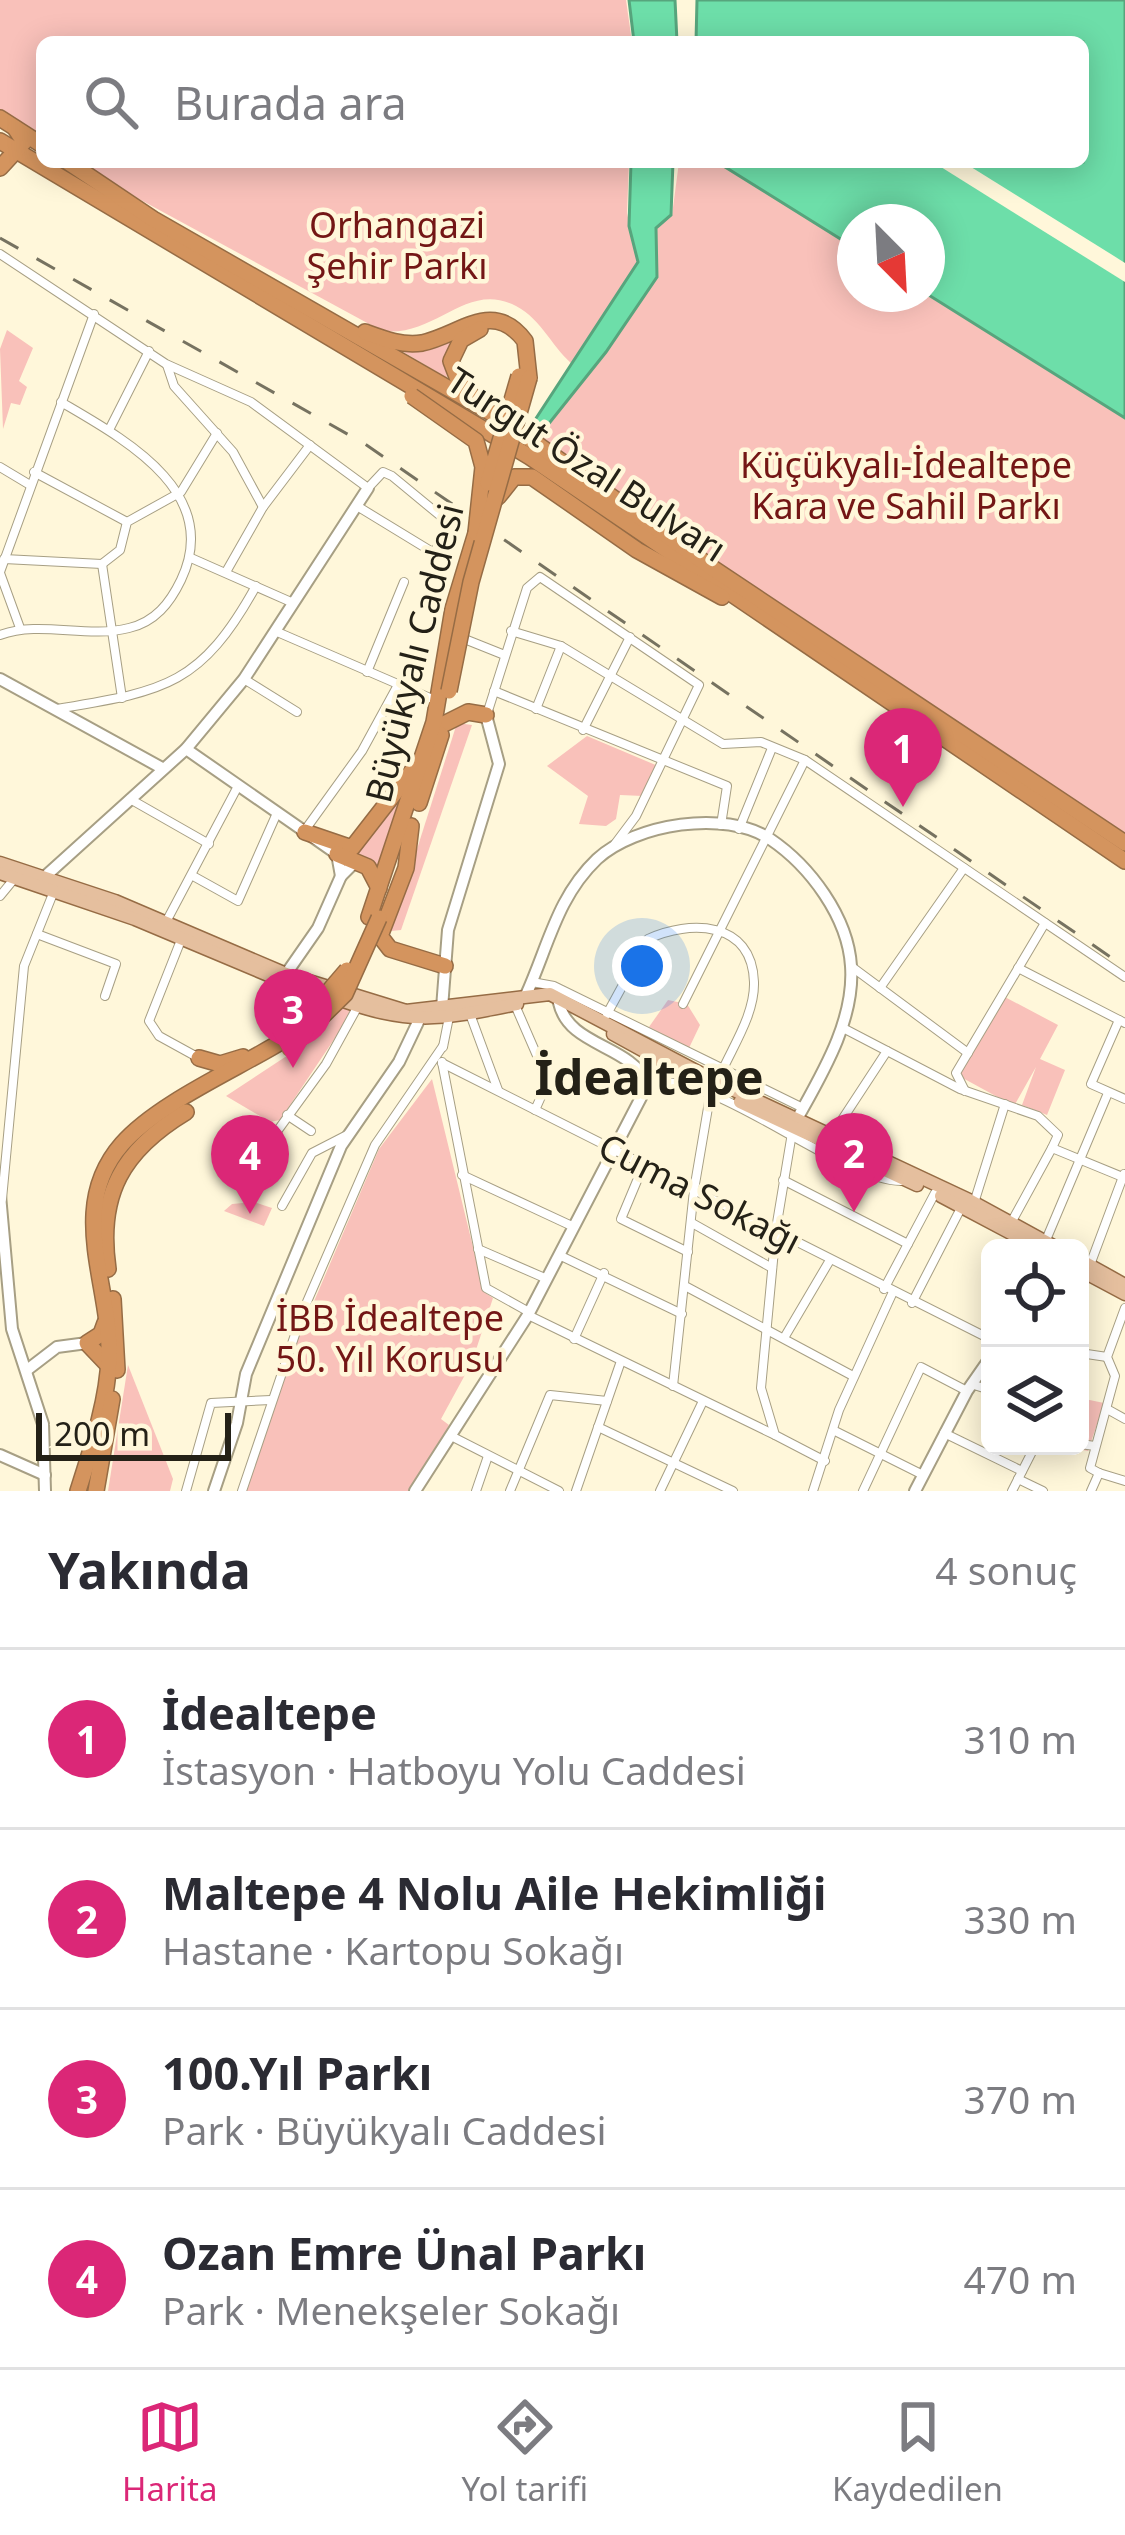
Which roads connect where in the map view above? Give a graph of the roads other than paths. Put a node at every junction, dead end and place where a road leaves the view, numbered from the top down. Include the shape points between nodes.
1 (0, 118) edge
2 (15, 128) junction
3 (0, 141) edge
4 (36, 141) edge
5 (17, 152) junction
6 (36, 163) edge
7 (0, 168) edge
8 (44, 168) edge
9 (77, 168) edge
10 (2, 258) edge
11 (94, 314) junction
12 (295, 317) junction
13 (332, 322) junction
14 (149, 351) junction
15 (166, 364) junction
16 (524, 378) junction
17 (61, 402) junction
18 (500, 418) junction
19 (109, 430) junction
20 (217, 433) junction
21 (517, 441) junction
22 (310, 445) junction
23 (533, 452) junction
24 (0, 467) edge
25 (34, 472) junction
26 (30, 484) junction
27 (368, 488) junction
28 (181, 492) junction
29 (356, 505) junction
30 (494, 505) junction
31 (263, 507) junction
32 (127, 522) junction
33 (476, 533) junction
34 (4, 559) junction
35 (191, 559) junction
36 (102, 564) junction
37 (226, 572) junction
38 (0, 573) edge
39 (404, 582) dead end
40 (256, 586) junction
41 (291, 602) junction
42 (772, 622) junction
43 (20, 628) junction
44 (111, 631) junction
45 (274, 631) junction
46 (511, 632) junction
47 (0, 635) edge
48 (631, 637) junction
49 (467, 640) dead end
50 (561, 646) junction
51 (502, 654) junction
52 (367, 672) junction
53 (610, 676) junction
54 (0, 679) edge
55 (244, 679) junction
56 (398, 685) junction
57 (494, 691) junction
58 (443, 694) junction
59 (122, 698) junction
60 (53, 709) junction
61 (536, 709) junction
62 (297, 712) dead end
63 (486, 715) junction
64 (444, 724) junction
65 (682, 724) junction
66 (583, 730) junction
67 (186, 748) junction
68 (772, 748) junction
69 (424, 755) junction
70 (805, 760) junction
71 (663, 764) junction
72 (160, 767) junction
73 (238, 786) junction
74 (128, 798) junction
75 (278, 812) junction
76 (411, 826) junction
77 (720, 826) junction
78 (738, 830) junction
79 (304, 832) junction
80 (767, 837) junction
81 (1125, 843) edge
82 (209, 844) junction
83 (611, 850) junction
84 (337, 854) junction
85 (1125, 861) edge
86 (0, 863) edge
87 (354, 863) junction
88 (964, 868) junction
89 (0, 873) edge
90 (193, 876) junction
91 (341, 876) junction
92 (15, 878) junction
93 (40, 880) junction
94 (379, 889) junction
95 (55, 890) junction
96 (0, 896) edge
97 (374, 918) junction
98 (1045, 922) junction
99 (166, 923) junction
100 (720, 930) junction
101 (37, 934) junction
102 (182, 940) junction
103 (445, 965) junction
104 (852, 967) junction
105 (1018, 968) junction
106 (286, 974) junction
107 (1125, 977) edge
108 (880, 988) junction
109 (524, 994) junction
110 (105, 996) dead end
111 (559, 1003) junction
112 (683, 1004) dead end
113 (358, 1006) junction
114 (446, 1012) junction
115 (470, 1014) junction
116 (608, 1014) junction
117 (419, 1020) junction
118 (1122, 1022) edge
119 (843, 1028) junction
120 (287, 1044) junction
121 (443, 1046) junction
122 (887, 1051) junction
123 (968, 1053) junction
124 (199, 1058) junction
125 (442, 1063) junction
126 (723, 1069) junction
127 (655, 1071) dead end
128 (648, 1084) junction
129 (965, 1090) junction
130 (498, 1091) junction
131 (1108, 1093) junction
132 (193, 1096) junction
133 (710, 1096) junction
134 (1125, 1100) edge
135 (1005, 1105) junction
136 (535, 1111) junction
137 (287, 1115) junction
138 (795, 1122) junction
139 (311, 1131) dead end
140 (350, 1132) junction
141 (832, 1135) junction
142 (615, 1148) junction
143 (1052, 1148) junction
144 (257, 1159) dead end
145 (1078, 1159) junction
146 (644, 1164) junction
147 (890, 1168) junction
148 (461, 1174) junction
149 (1124, 1176) edge
150 (783, 1180) junction
151 (906, 1180) junction
152 (694, 1190) junction
153 (935, 1193) junction
154 (1, 1198) edge
155 (968, 1205) junction
156 (282, 1206) dead end
157 (1011, 1222) junction
158 (692, 1223) junction
159 (575, 1228) junction
160 (776, 1229) junction
161 (1, 1235) edge
162 (1034, 1239) edge
163 (1036, 1239) edge
164 (1049, 1239) edge
165 (908, 1244) junction
166 (478, 1249) junction
167 (688, 1252) junction
168 (1089, 1255) edge
169 (561, 1256) junction
170 (830, 1260) junction
171 (772, 1268) junction
172 (1089, 1271) edge
173 (604, 1273) junction
174 (1089, 1273) edge
175 (548, 1280) junction
176 (1125, 1285) edge
177 (685, 1286) junction
178 (888, 1292) junction
179 (1125, 1294) edge
180 (913, 1303) junction
181 (1125, 1308) edge
182 (529, 1314) junction
183 (682, 1314) junction
184 (106, 1321) junction
185 (766, 1328) junction
186 (981, 1335) edge
187 (784, 1338) junction
188 (574, 1340) junction
189 (87, 1342) junction
190 (1089, 1354) edge
191 (1106, 1357) junction
192 (621, 1360) junction
193 (108, 1366) junction
194 (27, 1370) junction
195 (981, 1370) edge
196 (853, 1376) junction
197 (1120, 1377) edge
198 (673, 1386) junction
199 (969, 1387) junction
200 (981, 1389) edge
201 (271, 1400) junction
202 (607, 1401) junction
203 (703, 1401) junction
204 (242, 1402) junction
205 (1107, 1409) junction
206 (1125, 1419) edge
207 (598, 1427) junction
208 (835, 1431) junction
209 (944, 1433) junction
210 (775, 1435) junction
211 (451, 1436) junction
212 (1089, 1445) edge
213 (1095, 1446) junction
214 (0, 1454) edge
215 (879, 1454) junction
216 (1030, 1455) edge
217 (488, 1456) junction
218 (673, 1462) junction
219 (825, 1462) junction
220 (515, 1470) junction
221 (1100, 1473) junction
222 (45, 1475) junction
223 (923, 1475) junction
224 (1020, 1475) junction
225 (1125, 1481) edge
226 (45, 1491) edge
227 (78, 1491) edge
228 (97, 1491) edge
229 (186, 1491) edge
230 (214, 1491) edge
231 (242, 1491) edge
232 (415, 1491) edge
233 (476, 1491) edge
234 (510, 1491) edge
235 (559, 1491) edge
236 (576, 1491) edge
237 (660, 1491) edge
238 (733, 1491) edge
239 (813, 1491) edge
240 (862, 1491) edge
241 (915, 1491) edge
242 (1012, 1491) edge
243 (1043, 1491) edge
244 (1091, 1491) edge

1 - 2 highway
2 - 4 highway
2 - 5 highway via 24,138
3 - 5 highway, Turgut Özal Bulvarı
5 - 6 highway, Turgut Özal Bulvarı
5 - 7 highway
8 - 12 highway, Turgut Özal Bulvarı
9 - 13 highway, Turgut Özal Bulvarı
10 - 11 street
11 - 14 street
11 - 17 street
12 - 21 highway, Turgut Özal Bulvarı
12 - 33 highway, bridge via 476,441 483,467
13 - 16 highway via 414,344 474,321 499,321 525,341
13 - 18 highway, Turgut Özal Bulvarı
14 - 15 street
14 - 19 street
15 - 20 street via 174,386
15 - 22 street via 237,394
16 - 18 highway via 520,352 500,331 473,332 454,350 459,382
16 - 30 highway, Büyükyalı Caddesi, bridge
16 - 33 highway, Büyükyalı Caddesi, bridge
17 - 19 street
17 - 25 street
18 - 21 highway, Turgut Özal Bulvarı
19 - 28 street
20 - 28 street
20 - 31 street
21 - 23 highway, Turgut Özal Bulvarı
22 - 27 street
22 - 31 street
23 - 42 highway, Turgut Özal Bulvarı
23 - 81 highway, Turgut Özal Bulvarı
24 - 26 street
25 - 26 street
25 - 32 street
26 - 34 street
27 - 29 street
27 - 29 street via 383,472 449,519 434,553
28 - 32 street
28 - 35 street
29 - 41 street
30 - 42 highway via 508,482 526,475 703,588
30 - 58 highway, Büyükyalı Caddesi, bridge
31 - 37 street
32 - 36 street via 120,550
33 - 58 highway, Büyükyalı Caddesi via 453,609
34 - 36 street
34 - 38 street
35 - 37 street
35 - 44 street via 162,610
36 - 44 street
37 - 40 street
38 - 43 street
39 - 52 street
40 - 41 street
40 - 59 street via 205,660 162,689
41 - 45 street
42 - 85 highway, Turgut Özal Bulvarı
43 - 44 street
43 - 47 street
44 - 59 street
45 - 52 street
45 - 55 street
46 - 48 street via 530,581 540,577
46 - 50 street
46 - 51 street
48 - 53 street
48 - 65 street via 700,685
49 - 51 street
50 - 53 street
50 - 61 street
51 - 57 street
52 - 56 street
53 - 65 street
53 - 66 street
54 - 60 street
55 - 62 street
55 - 67 street
56 - 58 street
56 - 79 street
57 - 61 street
57 - 63 street
58 - 64 highway, Büyükyalı Caddesi
58 - 69 highway, Büyükyalı Caddesi
59 - 60 street
60 - 72 street
61 - 66 street
63 - 64 highway via 468,712
63 - 103 street via 500,764 448,929
64 - 76 highway, Büyükyalı Caddesi
65 - 68 street via 723,744
65 - 71 street
66 - 71 street
67 - 72 street
67 - 73 street
68 - 70 street
68 - 78 street
69 - 79 highway via 352,848
69 - 94 highway, Büyükyalı Caddesi
70 - 80 street
70 - 88 street
71 - 77 street via 727,786
71 - 83 street
72 - 74 street
73 - 75 street
73 - 82 street
74 - 82 street
74 - 93 street
75 - 79 street
75 - 90 street via 238,902
76 - 97 highway, Büyükyalı Caddesi
76 - 103 highway via 406,868 380,936 389,949
77 - 78 street
77 - 83 street via 648,830
78 - 80 street
79 - 84 street
80 - 100 street
80 - 104 street via 839,917
82 - 90 street
83 - 109 street via 568,893
84 - 87 highway
84 - 91 street
86 - 93 main road
87 - 91 street
87 - 94 highway via 372,872
88 - 98 street
88 - 108 street
89 - 92 main road
90 - 99 street
91 - 106 street
92 - 93 main road
92 - 96 street
93 - 95 main road
93 - 99 main road
94 - 97 highway, Büyükyalı Caddesi
95 - 101 street
95 - 102 main road
97 - 120 highway, Büyükyalı Caddesi, bridge via 340,984
98 - 105 street
98 - 107 street
99 - 106 main road
100 - 112 street
100 - 116 street via 699,923 648,938
100 - 126 street via 746,954 754,980 750,1010
101 - 110 street via 116,964
101 - 154 street via 24,966
102 - 113 main road
102 - 124 street via 149,1021 159,1036
103 - 114 street
104 - 108 street
104 - 119 street
105 - 118 street
105 - 123 street
106 - 114 main road via 406,1011
108 - 123 street
109 - 111 main road
109 - 114 main road
109 - 115 main road
109 - 116 street via 554,986
109 - 136 street via 548,1082
109 - 138 main road via 550,994
111 - 128 street via 568,1025 630,1059
111 - 138 main road
113 - 117 main road
113 - 137 street
114 - 115 main road
114 - 117 main road
114 - 121 street
115 - 130 street
116 - 126 street
117 - 140 street
118 - 131 street via 1091,1084
119 - 122 street
119 - 138 street
120 - 124 highway via 226,1063
120 - 132 highway, Büyükyalı Caddesi
120 - 228 highway, Büyükyalı Caddesi via 152,1134 116,1174 104,1244 120,1349
121 - 125 street
121 - 201 street via 374,1145
122 - 129 street
122 - 141 street
123 - 129 street via 956,1073
124 - 132 highway via 205,1077
125 - 130 street, Cuma Sokağı
125 - 148 street
126 - 138 street
127 - 128 street
128 - 133 street via 675,1083
128 - 142 street
129 - 135 street
130 - 136 street, Cuma Sokağı
131 - 134 street
131 - 145 street
132 - 184 highway, Büyükyalı Caddesi via 131,1136 104,1176 92,1223
133 - 138 street
133 - 152 street
135 - 143 street via 1038,1116 1058,1135
135 - 155 street
136 - 142 street, Cuma Sokağı
137 - 139 street
137 - 144 street
138 - 141 main road
138 - 147 main road
138 - 150 street
138 - 151 street via 894,1181
140 - 156 street via 311,1153
140 - 204 street via 245,1375
141 - 147 main road
142 - 146 street, Cuma Sokağı
142 - 159 street
143 - 145 street
143 - 157 street
145 - 149 street
145 - 164 street
146 - 152 street, Cuma Sokağı
146 - 167 street via 621,1219
147 - 151 main road
147 - 155 main road
148 - 159 street
148 - 166 street
149 - 168 street
150 - 160 street
150 - 165 street
151 - 153 main road
152 - 158 street
152 - 160 street, Cuma Sokağı
153 - 155 main road
153 - 165 street
154 - 161 street
155 - 157 main road
155 - 162 main road
155 - 180 street
157 - 163 main road
158 - 167 street
158 - 171 street
159 - 169 street
160 - 170 street, Cuma Sokağı
160 - 171 street
161 - 194 street via 12,1328
165 - 178 street
166 - 175 street
166 - 182 street via 486,1288
167 - 177 street
169 - 173 street
169 - 175 street
170 - 178 street, Cuma Sokağı
170 - 187 street
171 - 185 street
172 - 176 main road
173 - 183 street
173 - 188 street
174 - 179 main road
175 - 182 street
177 - 183 street
177 - 185 street
178 - 180 street, Cuma Sokağı
178 - 196 street
180 - 186 street, Cuma Sokağı
181 - 191 street
182 - 188 street
182 - 211 street
183 - 198 street
184 - 189 highway
184 - 193 highway, Büyükyalı Caddesi
185 - 187 street
185 - 210 street via 761,1388
187 - 196 street
188 - 192 street
189 - 193 highway
189 - 194 street via 57,1347
190 - 191 street
191 - 197 street
192 - 198 street
192 - 202 street
193 - 227 highway, Büyükyalı Caddesi
194 - 222 street via 43,1424
195 - 199 street
196 - 208 street
197 - 205 street
198 - 203 street
199 - 200 street
199 - 209 street
199 - 215 street via 921,1367
201 - 204 street
201 - 231 street
202 - 207 street
202 - 220 street via 550,1395
203 - 210 street
203 - 218 street
204 - 229 street via 212,1402
204 - 230 street
205 - 206 street
205 - 213 street
207 - 218 street
207 - 236 street
208 - 215 street
208 - 219 street
209 - 223 street
209 - 224 street
210 - 219 street
211 - 217 street
211 - 232 street
212 - 213 street
213 - 221 street via 1090,1468
214 - 222 street
215 - 223 street
215 - 240 street
216 - 224 street
217 - 220 street
217 - 233 street
218 - 237 street
218 - 238 street
219 - 239 street
220 - 234 street
220 - 235 street
221 - 225 street
221 - 244 street
222 - 226 street
223 - 241 street
224 - 242 street
224 - 243 street

